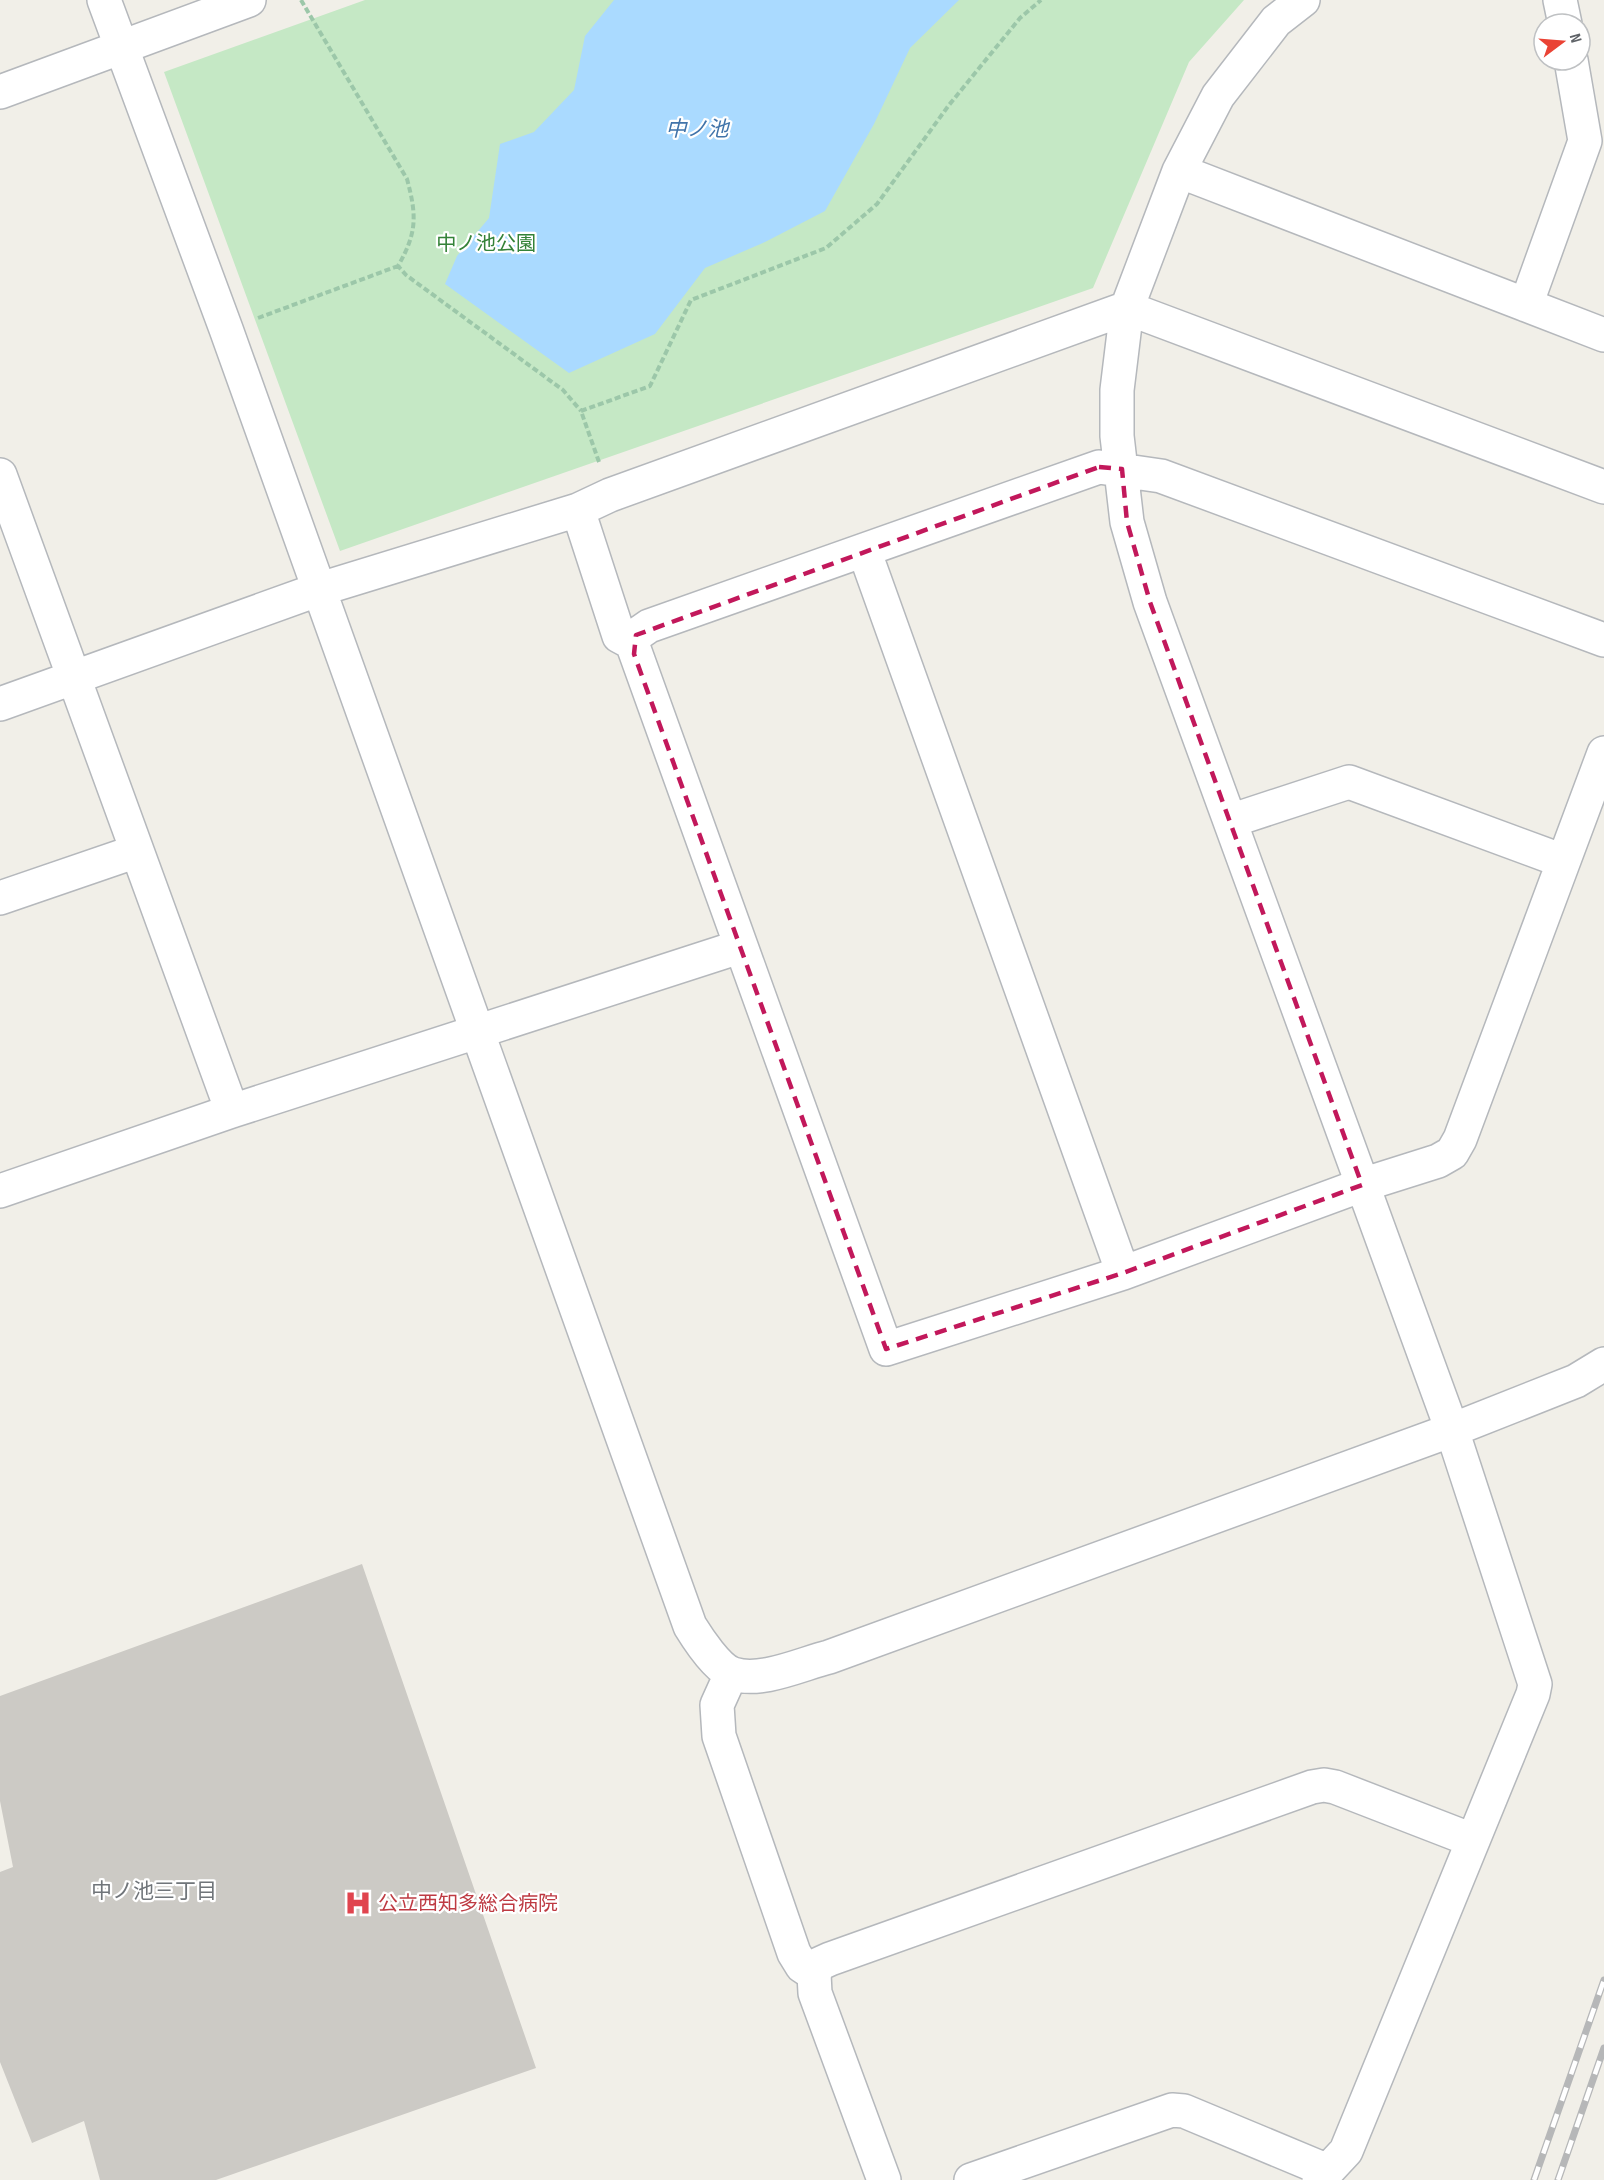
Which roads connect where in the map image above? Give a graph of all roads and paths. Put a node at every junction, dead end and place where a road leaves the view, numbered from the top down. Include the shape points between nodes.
1 (104, 0) edge
2 (247, 0) edge
3 (301, 0) edge
4 (1041, 0) edge
5 (1303, 0) edge
6 (120, 49) junction
7 (1573, 72) edge
8 (0, 92) edge
9 (1179, 171) junction
10 (398, 266) junction
11 (1526, 305) junction
12 (1127, 308) junction
13 (226, 329) junction
14 (1604, 335) edge
15 (581, 411) junction
16 (1122, 469) junction
17 (0, 475) edge
18 (1604, 487) edge
19 (610, 495) junction
20 (578, 510) junction
21 (13, 550) edge
22 (864, 550) junction
23 (318, 590) junction
24 (1604, 640) edge
25 (632, 643) junction
26 (74, 678) junction
27 (0, 704) edge
28 (1604, 753) edge
29 (1230, 821) junction
30 (137, 851) junction
31 (1563, 861) junction
32 (0, 898) edge
33 (739, 947) junction
34 (477, 1032) junction
35 (232, 1111) junction
36 (1362, 1185) junction
37 (0, 1191) edge
38 (1124, 1273) junction
39 (1604, 1364) edge
40 (1452, 1430) junction
41 (731, 1674) junction
42 (1472, 1840) junction
43 (814, 1974) junction
44 (1324, 2175) edge
45 (884, 2180) edge
46 (972, 2180) edge

1 - 6 street
2 - 6 street
3 - 10 path via 407,179 415,206 414,228
4 - 15 path via 1020,18 949,105 877,204 826,248 691,300 650,386
5 - 9 street via 1275,21 1218,96
6 - 8 street
6 - 13 street
7 - 11 street via 1585,141
9 - 11 street
9 - 12 street
10 - 13 path
10 - 15 path via 563,390
11 - 14 street
12 - 16 street via 1117,390
12 - 18 street
12 - 19 street
13 - 23 street
15 - 19 path
16 - 22 street via 1100,467
16 - 24 street via 1161,476
16 - 29 street via 1127,522 1150,602
17 - 21 street
19 - 20 street
20 - 23 street
20 - 25 street via 619,636
21 - 26 street
22 - 25 street via 649,626 636,634
22 - 38 street
23 - 26 street
23 - 34 street
25 - 33 street
26 - 27 street
26 - 30 street
28 - 31 street
29 - 31 street via 1349,782
29 - 36 street
30 - 32 street
30 - 35 street
31 - 36 street via 1452,1153
33 - 34 street
33 - 38 street via 886,1349
34 - 35 street
34 - 41 street via 690,1626 704,1648
35 - 37 street
36 - 38 street
36 - 40 street
39 - 40 street via 1576,1381
40 - 41 street via 829,1657 759,1676
40 - 42 street via 1534,1684
41 - 43 street via 717,1705 719,1737 794,1953 802,1966
42 - 43 street via 1335,1787 1312,1787 830,1959 819,1964
42 - 44 street via 1346,2151
43 - 45 street via 815,1993
44 - 46 street via 1184,2111 1172,2110

